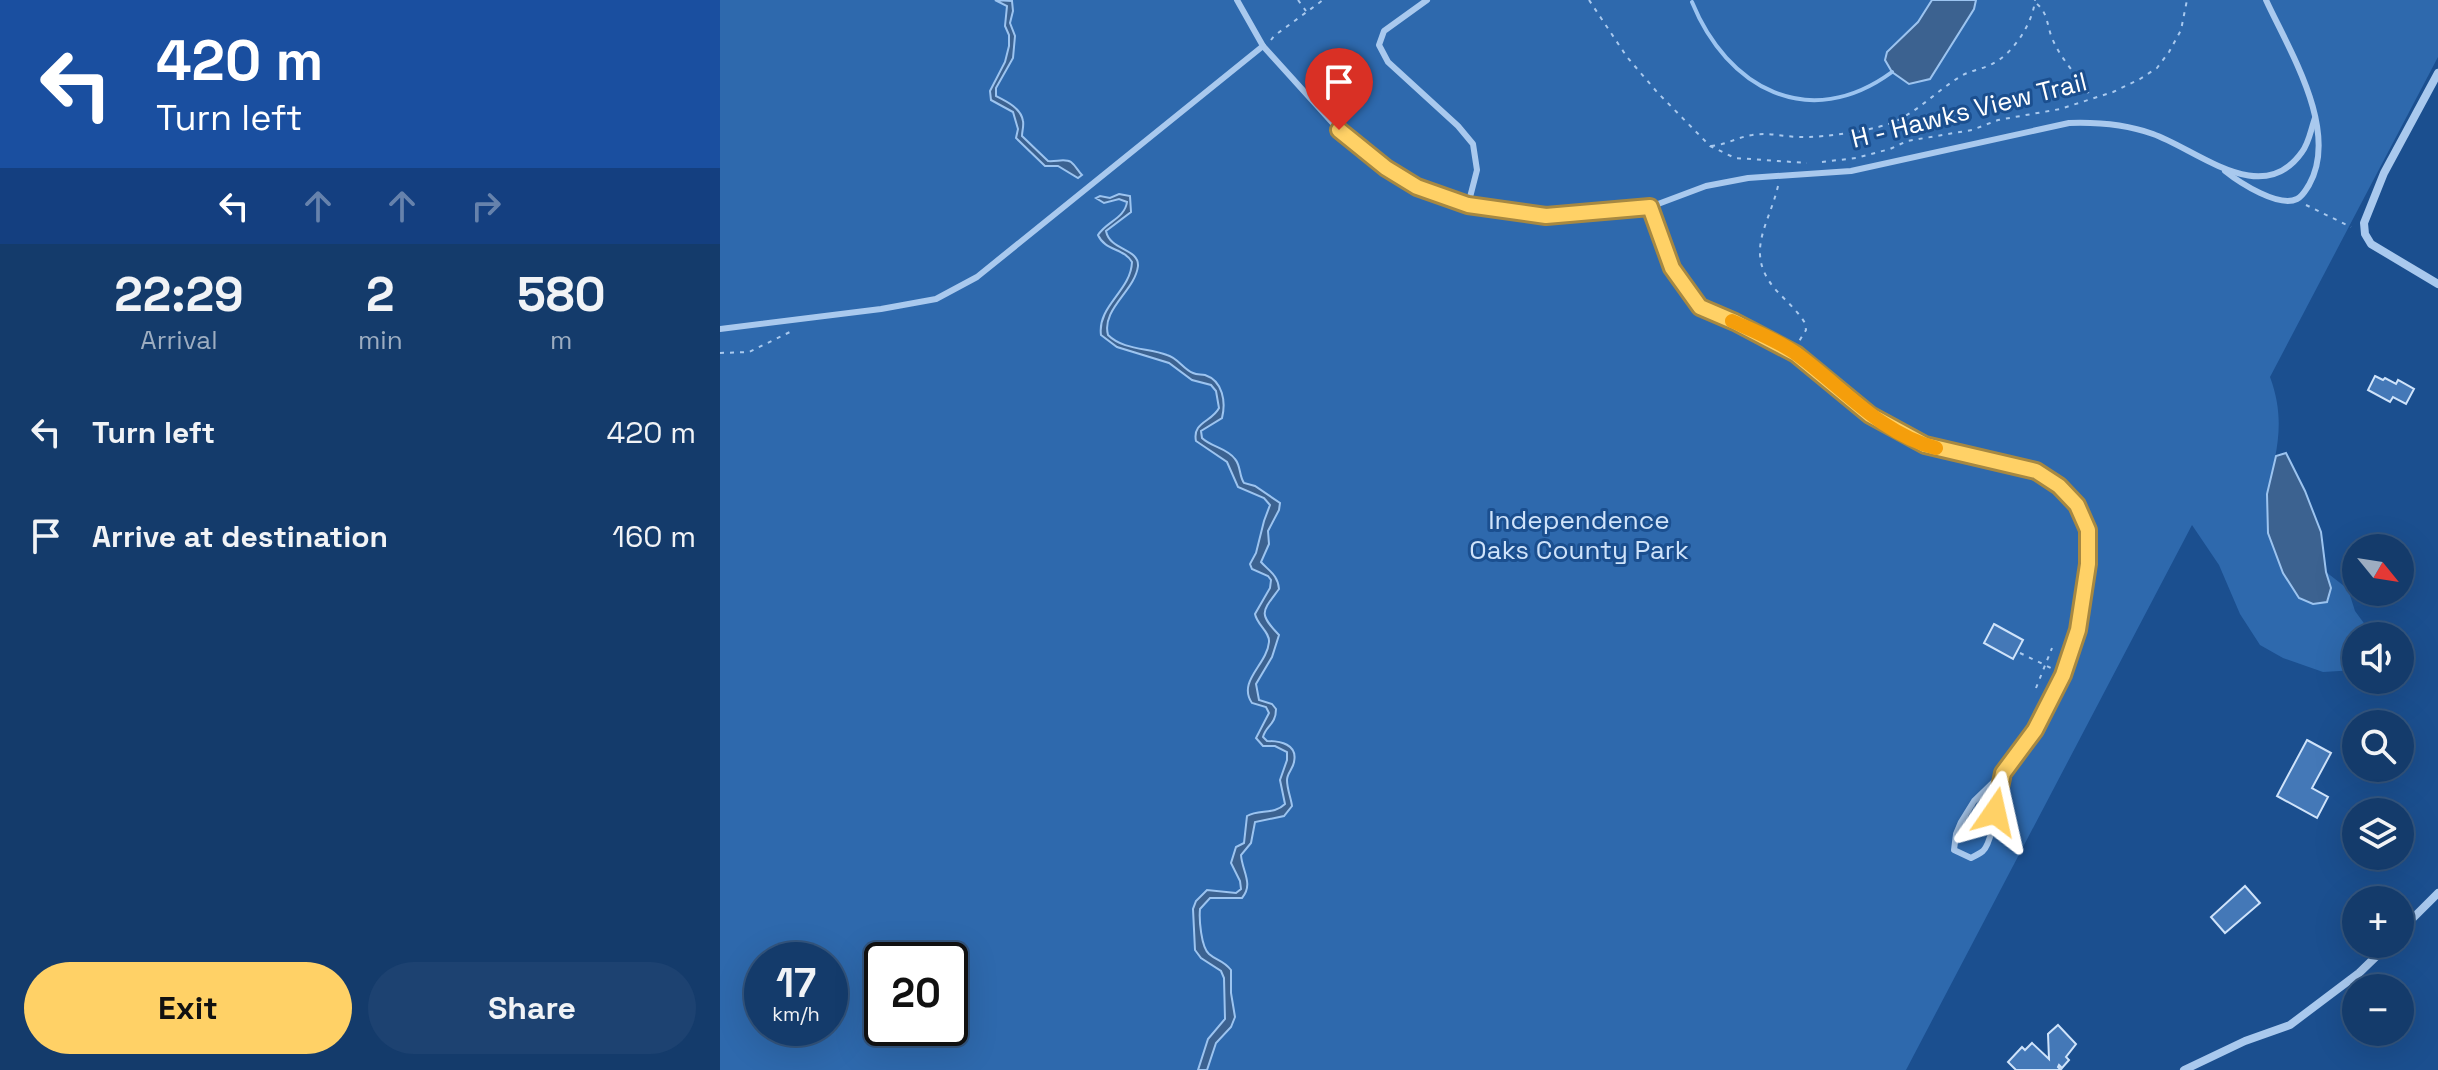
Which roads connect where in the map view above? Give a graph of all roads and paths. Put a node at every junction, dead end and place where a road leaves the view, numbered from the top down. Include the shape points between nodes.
1 (1237, 0) edge
2 (1298, 0) edge
3 (1323, 0) edge
4 (1589, 0) edge
5 (2187, 0) edge
6 (2266, 0) edge
7 (1423, 1) edge
8 (2035, 2) edge
9 (1307, 12) junction
10 (1264, 47) junction
11 (2438, 73) edge
12 (2091, 99) junction
13 (2315, 118) junction
14 (1710, 146) junction
15 (1820, 162) dead end
16 (1808, 163) dead end
17 (2222, 169) junction
18 (1779, 175) dead end
19 (2294, 201) junction
20 (1468, 205) junction
21 (1650, 207) junction
22 (2365, 234) junction
23 (2438, 284) edge
24 (720, 329) edge
25 (796, 329) dead end
26 (1793, 352) junction
27 (720, 353) edge
28 (2052, 648) dead end
29 (2020, 653) dead end
30 (2046, 666) junction
31 (2063, 674) junction
32 (2036, 688) dead end
33 (2003, 773) junction
34 (2438, 893) edge
35 (2414, 917) edge
36 (2375, 958) edge
37 (2184, 1070) edge

1 - 10 lane
2 - 9 path
3 - 9 path
4 - 14 path via 1627,57
5 - 12 path, H - Hawks View Trail via 2181,30 2157,68
6 - 13 lane
7 - 20 lane via 1384,31 1379,45 1388,62 1473,144 1477,170
8 - 12 path
8 - 14 path via 2011,50 2000,60 1968,72 1894,122 1803,137 1750,135
9 - 10 path
10 - 20 lane via 1339,130 1386,168 1417,187
10 - 24 lane via 977,277 936,299
11 - 22 street via 2384,173 2364,223
12 - 15 path, H - Hawks View Trail via 1907,141 1856,158
13 - 17 lane via 2304,150 2280,172 2253,176
13 - 19 lane via 2320,144 2314,175
14 - 16 path via 1735,158
17 - 19 lane via 2281,202
17 - 21 lane via 2127,126 2069,123 1851,171 1706,186
18 - 26 path via 1759,256 1762,270 1805,323
19 - 22 path
20 - 21 lane via 1546,216
21 - 26 lane via 1672,268 1700,307
22 - 23 street via 2371,244
25 - 27 path via 749,352
26 - 31 lane via 1870,415 1925,445 2036,471 2077,505 2088,530 2088,564 2078,630
28 - 30 path
29 - 30 path
30 - 31 path
30 - 32 path
31 - 33 lane via 2035,730
33 - 33 lane via 1974,801 1956,834 1954,850 1971,858 1985,850
34 - 35 street
36 - 37 street via 2290,1025

